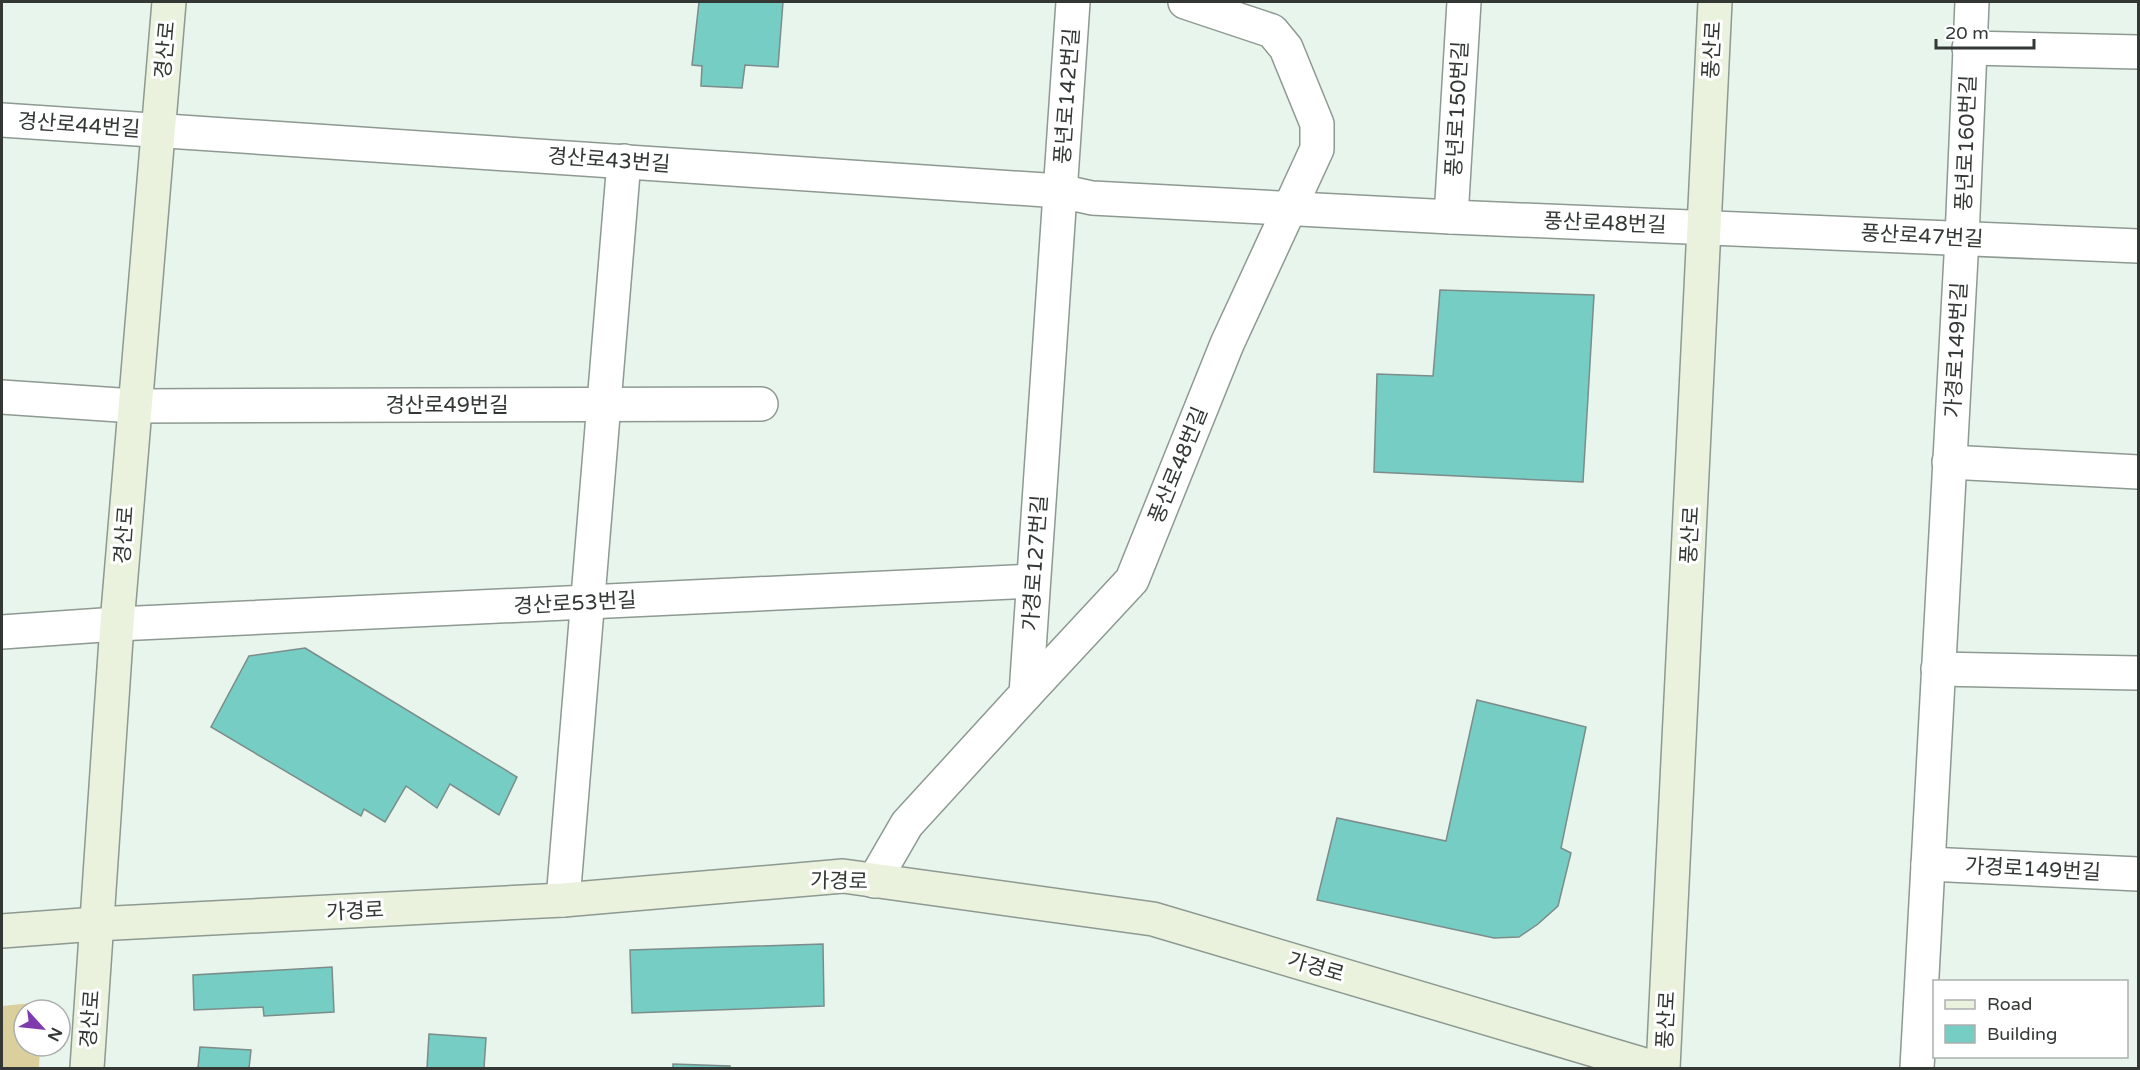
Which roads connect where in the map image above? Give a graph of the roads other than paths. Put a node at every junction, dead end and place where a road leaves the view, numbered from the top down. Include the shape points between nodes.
1 (169, 2) edge
2 (1073, 2) edge
3 (1185, 2) edge
4 (1464, 2) edge
5 (1715, 2) edge
6 (1972, 2) edge
7 (1969, 48) junction
8 (2139, 52) edge
9 (2, 120) edge
10 (157, 131) junction
11 (624, 161) junction
12 (1060, 191) junction
13 (1290, 208) junction
14 (1451, 217) junction
15 (1705, 227) junction
16 (1962, 238) junction
17 (2139, 246) edge
18 (2, 397) edge
19 (760, 404) dead end
20 (604, 405) junction
21 (134, 406) junction
22 (1949, 462) junction
23 (2139, 472) edge
24 (1033, 582) junction
25 (588, 602) junction
26 (117, 624) junction
27 (2, 632) edge
28 (1938, 669) junction
29 (2139, 673) edge
30 (1026, 694) junction
31 (1928, 864) junction
32 (2139, 874) edge
33 (874, 881) junction
34 (563, 900) junction
35 (96, 924) junction
36 (2, 931) edge
37 (87, 1068) edge
38 (1655, 1068) edge
39 (1663, 1068) edge
40 (1917, 1068) edge

1 - 10 street, 경산로
2 - 12 street, 풍년로142번길
3 - 13 street via 1272,31 1286,48 1317,124 1317,149
4 - 14 street, 풍년로150번길
5 - 15 street, 풍산로
6 - 7 street, 풍년로160번길
7 - 8 street, 풍년로160번길
7 - 16 street, 풍년로160번길
9 - 10 street, 경산로44번길
10 - 11 street, 경산로43번길
10 - 21 street, 경산로
11 - 12 street, 경산로43번길
11 - 20 street
12 - 13 street, 풍산로48번길 via 1092,198
12 - 24 street, 가경로127번길
13 - 14 street, 풍산로48번길
13 - 30 street, 풍산로48번길 via 1227,344 1132,580
14 - 15 street, 풍산로48번길
15 - 16 street, 풍산로47번길
15 - 39 street, 풍산로
16 - 17 street, 풍산로47번길
16 - 22 street, 가경로149번길
18 - 21 street, 경산로49번길
19 - 20 street, 경산로49번길
20 - 21 street, 경산로49번길
20 - 25 street
21 - 26 street, 경산로
22 - 23 street
22 - 28 street, 가경로149번길
24 - 25 street, 경산로53번길
24 - 30 street, 가경로127번길
25 - 26 street, 경산로53번길
25 - 34 street
26 - 27 street, 경산로53번길
26 - 35 street, 경산로
28 - 29 street
28 - 31 street, 가경로149번길
30 - 33 street via 908,824
31 - 32 street, 가경로149번길
31 - 40 street, 가경로149번길
33 - 34 street, 가경로 via 843,876
33 - 38 street, 가경로 via 1153,919
34 - 35 street, 가경로
35 - 36 street, 가경로
35 - 37 street, 경산로

